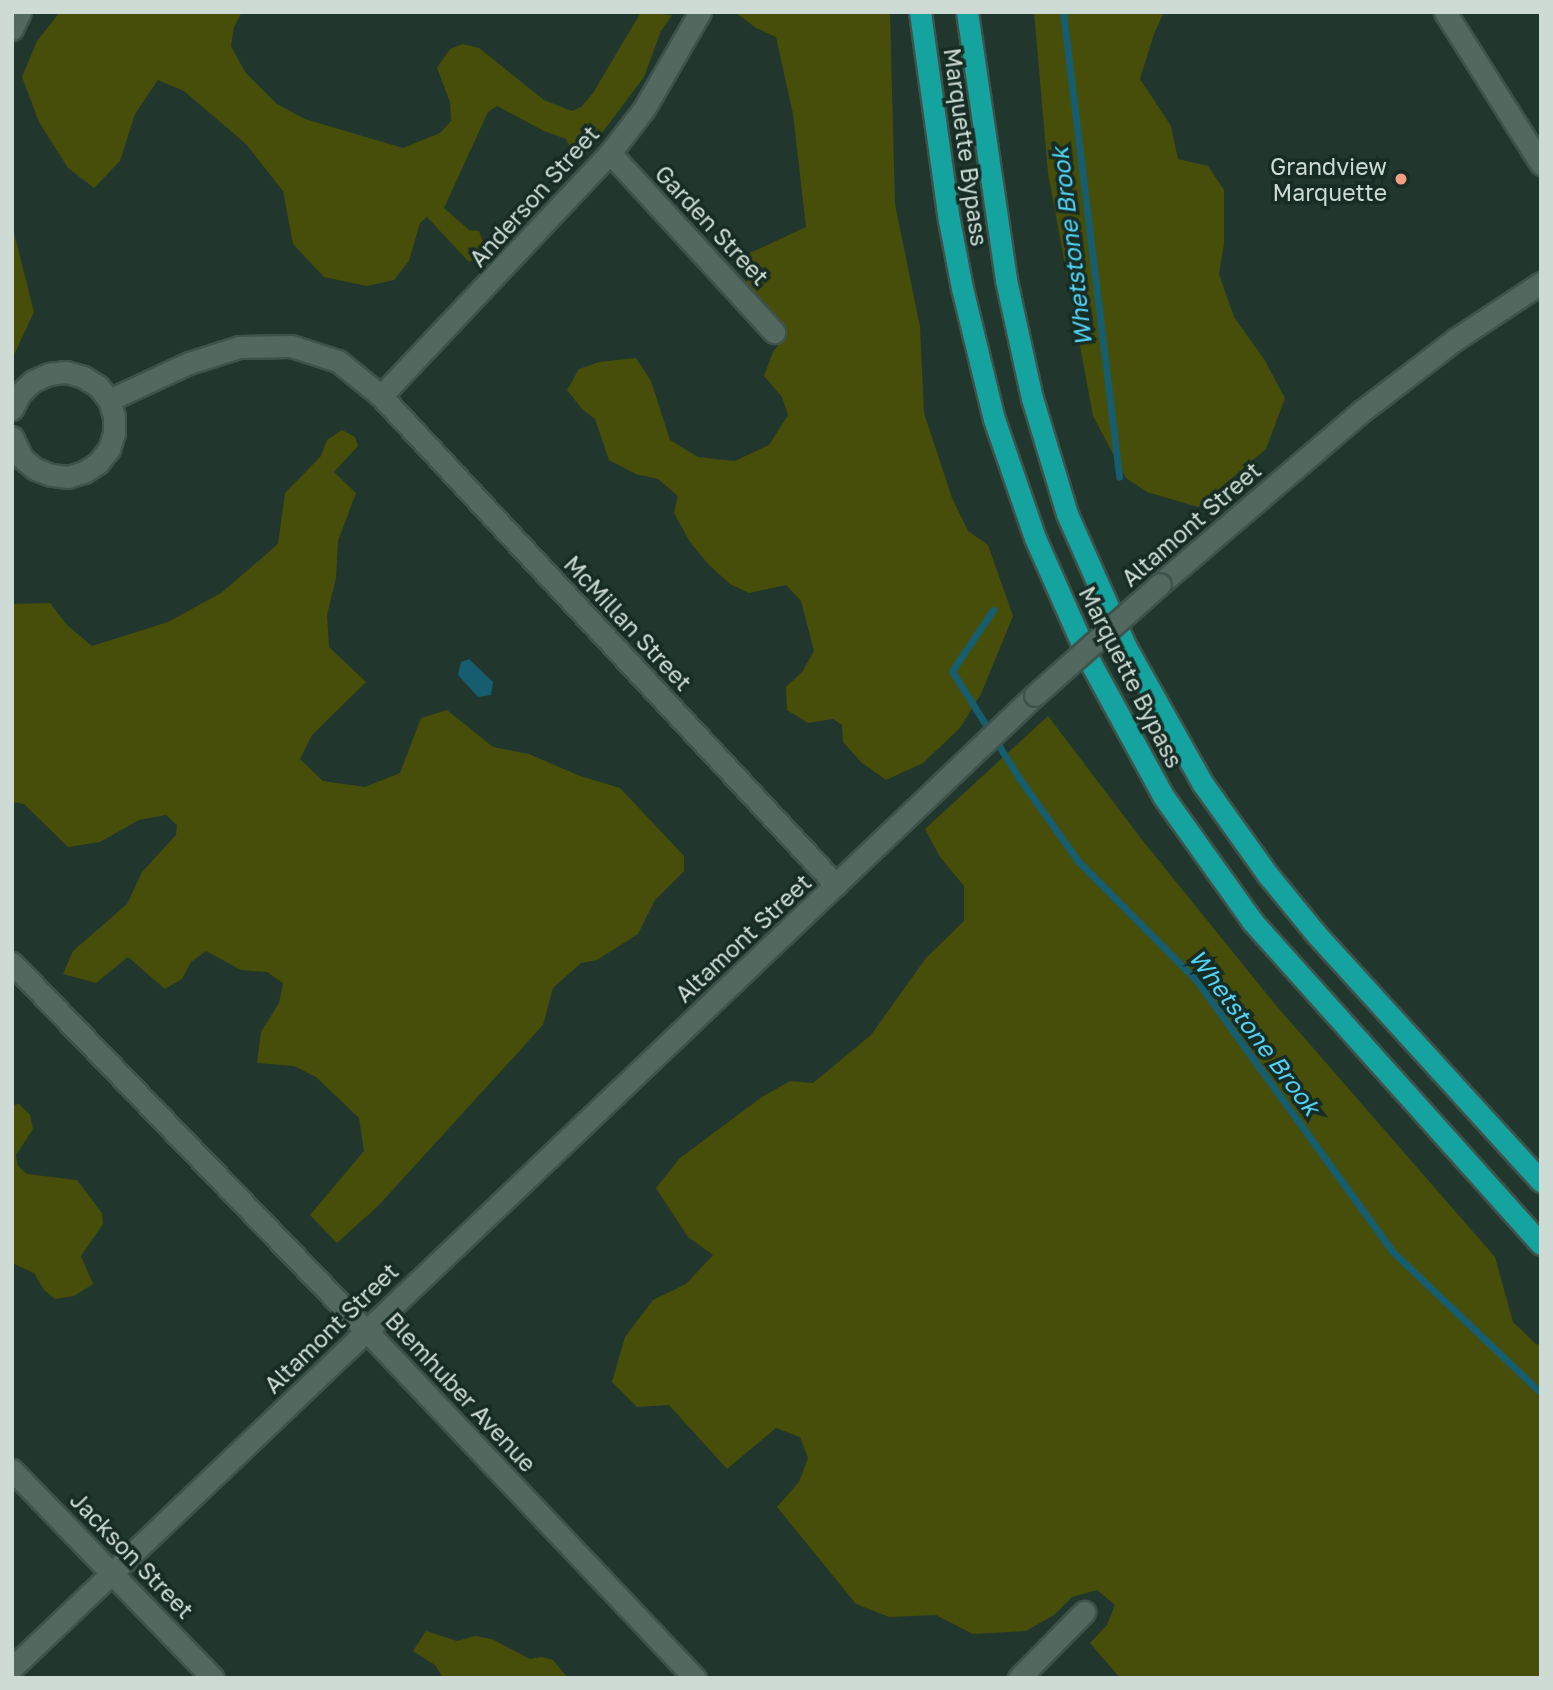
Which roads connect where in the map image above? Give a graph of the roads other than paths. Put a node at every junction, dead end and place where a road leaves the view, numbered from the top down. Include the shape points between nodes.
1 (20, 12) edge
2 (700, 12) edge
3 (920, 12) edge
4 (967, 12) edge
5 (1445, 12) edge
6 (12, 29) edge
7 (610, 153) junction
8 (1541, 164) edge
9 (1541, 283) edge
10 (774, 332) dead end
11 (381, 396) junction
12 (109, 400) junction
13 (12, 409) edge
14 (12, 437) edge
15 (836, 885) junction
16 (12, 963) edge
17 (1541, 1181) edge
18 (1541, 1244) edge
19 (366, 1330) junction
20 (12, 1470) edge
21 (112, 1570) junction
22 (1084, 1612) dead end
23 (12, 1668) edge
24 (213, 1678) edge
25 (695, 1678) edge
26 (1019, 1678) edge

1 - 6 street
2 - 7 street, Anderson Street via 644,108
3 - 18 highway, Marquette Bypass via 949,220 994,419 1035,538 1089,660 1163,796 1252,921
4 - 17 highway, Marquette Bypass via 1006,280 1032,398 1087,566 1126,647 1203,784 1268,875
5 - 8 street
7 - 10 street, Garden Street
7 - 11 street, Anderson Street
9 - 15 street, Altamont Street, bridge via 1456,339 1362,411 1035,695
11 - 12 street, McMillan Street via 338,361 291,346 239,346
11 - 15 street, McMillan Street
12 - 13 street via 83,377 58,373 33,381
12 - 14 street via 114,433 103,456 84,472 68,477 35,469 22,458
15 - 19 street, Altamont Street
16 - 19 street, Blemhuber Avenue
19 - 21 street, Altamont Street
19 - 25 street, Blemhuber Avenue
20 - 21 street, Jackson Street
21 - 23 street, Altamont Street
21 - 24 street, Jackson Street
22 - 26 street

